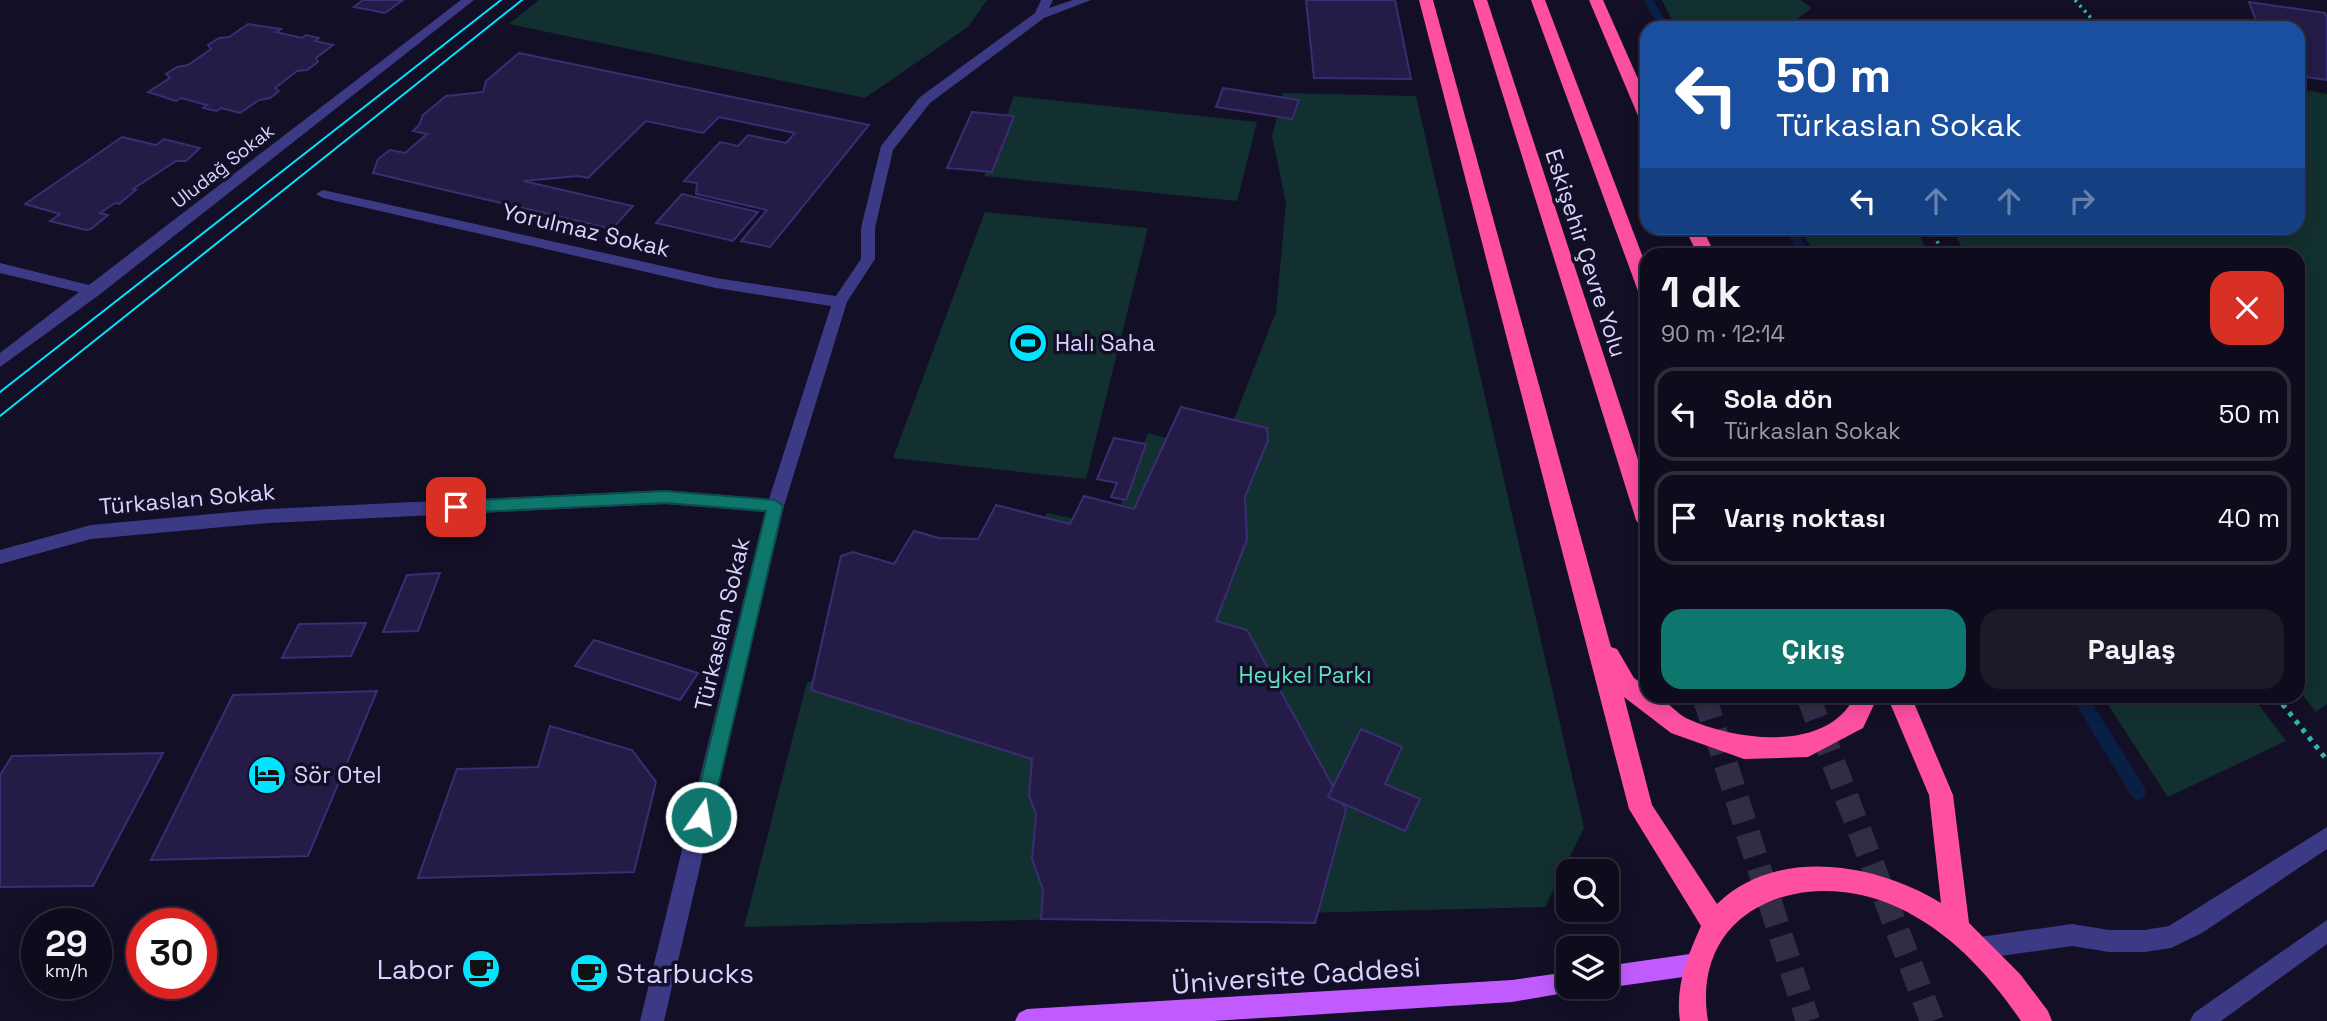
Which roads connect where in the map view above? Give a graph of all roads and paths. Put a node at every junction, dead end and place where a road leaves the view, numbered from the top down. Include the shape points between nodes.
1 (468, 0) edge
2 (1047, 0) edge
3 (1085, 0) edge
4 (1426, 0) edge
5 (1480, 0) edge
6 (1538, 0) edge
7 (1595, 0) edge
8 (2075, 0) edge
9 (1040, 15) junction
10 (2094, 21) edge
11 (1640, 102) edge
12 (323, 194) dead end
13 (0, 268) edge
14 (1640, 274) edge
15 (94, 291) junction
16 (840, 302) junction
17 (0, 361) edge
18 (1640, 498) edge
19 (775, 506) junction
20 (0, 557) edge
21 (1597, 636) junction
22 (1640, 696) edge
23 (1649, 703) edge
24 (1863, 703) edge
25 (1902, 703) edge
26 (2282, 703) edge
27 (2327, 760) edge
28 (2327, 837) edge
29 (1715, 925) junction
30 (1957, 929) junction
31 (2327, 930) edge
32 (1980, 948) junction
33 (1697, 964) junction
34 (1619, 975) edge
35 (1556, 985) edge
36 (652, 1021) edge
37 (1027, 1021) edge
38 (1694, 1021) edge
39 (2038, 1021) edge
40 (2202, 1021) edge

1 - 15 street, Uludağ Sokak
2 - 9 street
3 - 9 street
4 - 21 highway
5 - 18 highway, Eskişehir Çevre Yolu
6 - 14 highway, Eskişehir Çevre Yolu
7 - 11 highway
8 - 10 path
9 - 16 street via 925,100 886,149 868,228 868,259
12 - 16 street, Yorulmaz Sokak via 716,283
13 - 15 street
15 - 17 street, Uludağ Sokak
16 - 19 street
19 - 20 street, Türkaslan Sokak via 665,497 268,516 91,532
19 - 36 street, Türkaslan Sokak
21 - 22 highway via 1626,685
21 - 29 highway via 1641,809
23 - 24 highway via 1679,726 1744,748 1808,746 1854,721
25 - 30 highway via 1941,795
26 - 27 path
28 - 32 street via 2171,937 2144,942 2072,935
29 - 30 highway via 1749,894 1794,879 1847,880 1903,897
29 - 33 highway
30 - 32 highway
31 - 40 street
32 - 39 highway
33 - 34 main road
33 - 38 highway
35 - 37 main road, Üniversite Caddesi

